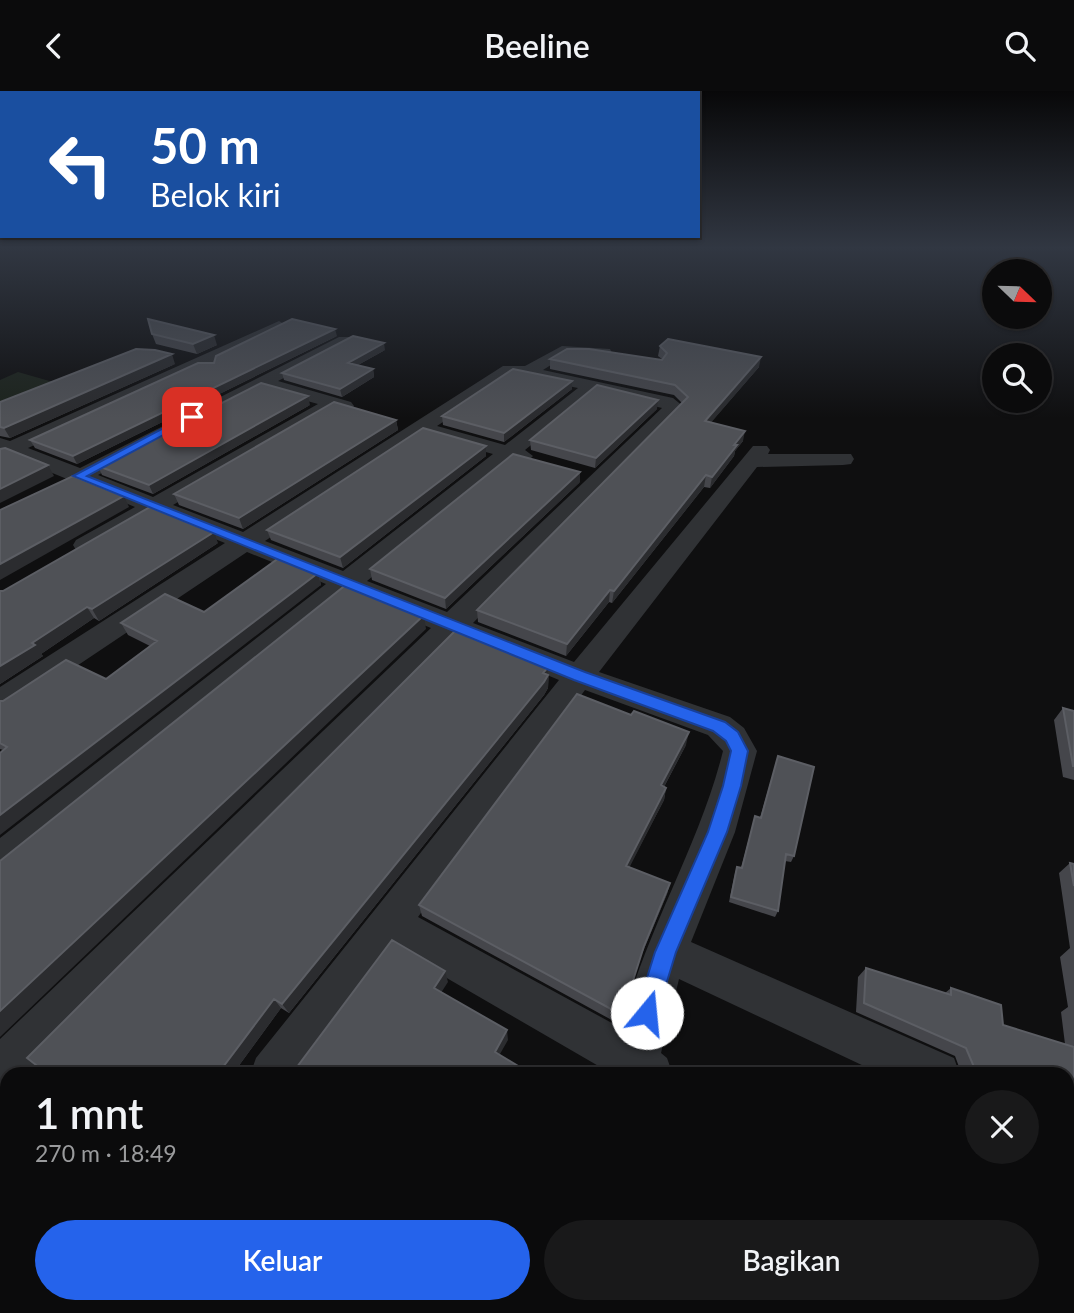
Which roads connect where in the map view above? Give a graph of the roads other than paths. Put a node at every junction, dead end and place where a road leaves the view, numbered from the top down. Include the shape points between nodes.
1 (279, 326) edge
2 (345, 340) edge
3 (173, 355) edge
4 (615, 355) edge
5 (200, 362) junction
6 (528, 372) junction
7 (262, 381) junction
8 (591, 387) junction
9 (333, 403) junction
10 (358, 411) edge
11 (397, 421) edge
12 (422, 428) junction
13 (4, 448) edge
14 (507, 452) junction
15 (843, 459) dead end
16 (547, 463) edge
17 (67, 482) junction
18 (153, 505) junction
19 (244, 543) junction
20 (71, 553) edge
21 (344, 582) junction
22 (451, 625) junction
23 (579, 676) junction
24 (0, 702) edge
25 (0, 860) edge
26 (389, 923) junction
27 (666, 952) junction
28 (4, 1067) edge
29 (279, 1067) edge
30 (641, 1067) edge
31 (643, 1067) edge
32 (919, 1067) edge

1 - 5 street
2 - 7 street
3 - 5 street
4 - 6 street via 562,351
5 - 7 street
5 - 13 street
6 - 8 street
6 - 12 street via 509,370
7 - 9 street
7 - 17 street
8 - 14 street
8 - 22 street via 674,407 588,475
9 - 10 street
9 - 18 street
11 - 12 street
12 - 14 street
12 - 19 street
13 - 17 street
14 - 16 street
14 - 21 street
15 - 23 street via 756,456
17 - 18 street
18 - 19 street
18 - 20 street
19 - 21 street
19 - 24 street
21 - 22 street
21 - 25 street
22 - 23 street
22 - 28 street
23 - 26 street
23 - 27 street via 719,726 740,751 717,832
26 - 29 street
26 - 30 street
27 - 31 street via 647,1013
27 - 32 street

